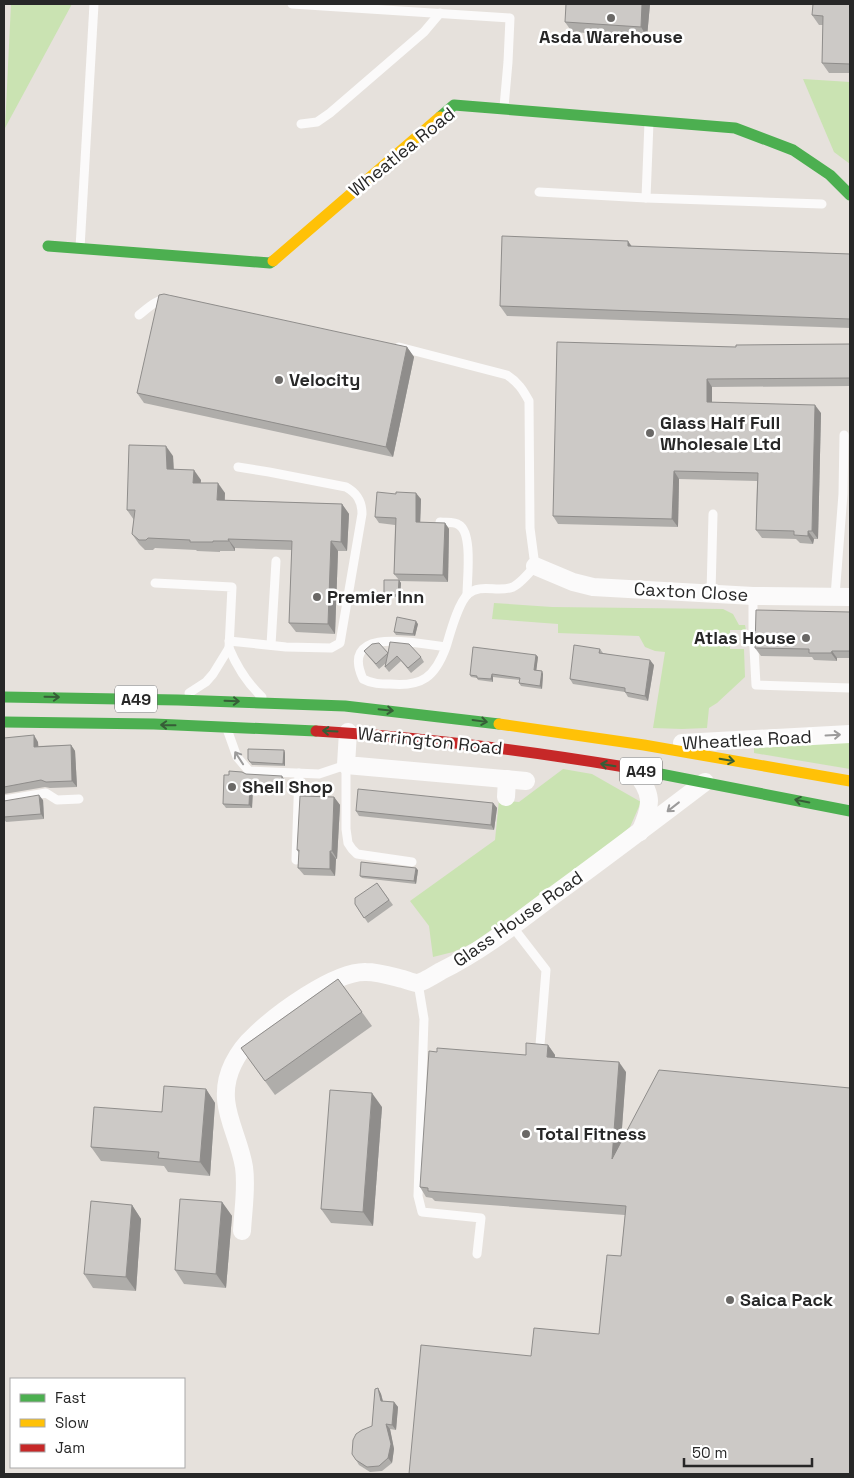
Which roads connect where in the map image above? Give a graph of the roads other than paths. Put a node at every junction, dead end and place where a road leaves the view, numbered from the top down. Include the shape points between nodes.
1 (94, 4) edge
2 (292, 4) edge
3 (440, 13) junction
4 (504, 109) junction
5 (649, 121) junction
6 (301, 124) dead end
7 (539, 192) dead end
8 (850, 195) edge
9 (646, 198) junction
10 (822, 204) dead end
11 (48, 246) dead end
12 (80, 249) junction
13 (177, 300) edge
14 (140, 315) dead end
15 (389, 344) edge
16 (844, 435) dead end
17 (238, 467) dead end
18 (713, 514) dead end
19 (440, 522) edge
20 (276, 561) dead end
21 (536, 566) junction
22 (155, 583) dead end
23 (711, 593) junction
24 (467, 595) junction
25 (753, 596) junction
26 (843, 597) edge
27 (229, 645) junction
28 (271, 645) junction
29 (446, 647) junction
30 (850, 688) edge
31 (4, 697) edge
32 (178, 700) junction
33 (268, 702) junction
34 (4, 722) edge
35 (227, 726) junction
36 (348, 732) junction
37 (850, 734) edge
38 (644, 745) junction
39 (346, 765) junction
40 (633, 769) junction
41 (299, 773) junction
42 (508, 779) junction
43 (526, 781) dead end
44 (850, 781) edge
45 (705, 782) junction
46 (506, 797) dead end
47 (4, 800) edge
48 (79, 800) dead end
49 (850, 811) edge
50 (640, 832) junction
51 (296, 860) edge
52 (412, 862) dead end
53 (512, 926) junction
54 (418, 983) junction
55 (540, 1045) edge
56 (242, 1231) dead end
57 (476, 1254) dead end

1 - 12 lane
2 - 3 lane
3 - 4 lane via 510,18
3 - 6 lane via 424,32 330,113 317,122
4 - 5 main road, Wheatlea Road
4 - 12 main road, Wheatlea Road via 454,105 270,263
5 - 8 main road, Wheatlea Road via 735,128 752,134 793,150 830,175
5 - 9 lane
7 - 9 lane
9 - 10 lane
11 - 12 main road, Wheatlea Road
13 - 14 lane via 161,299
15 - 21 lane via 507,375 516,380 523,390 529,401 530,528
16 - 26 lane
17 - 28 lane via 346,487 358,496 362,508 340,643 331,648
18 - 23 lane
19 - 24 lane via 456,523 466,533
20 - 28 lane
21 - 23 street, Caxton Close via 593,587
21 - 24 lane via 513,587 476,589
22 - 27 lane via 232,587
23 - 25 street, Caxton Close
24 - 29 lane
25 - 26 street, Caxton Close
25 - 30 lane via 756,685
27 - 28 lane
27 - 32 lane via 219,666 206,682
27 - 33 lane via 247,682
29 - 29 lane via 433,672 416,684 402,686 363,679 359,665 361,654 373,642 402,641
31 -> 32 main road, Warrington Road / A49
32 -> 33 main road, Warrington Road / A49
33 -> 38 main road, Warrington Road / A49 via 458,718
35 -> 34 main road, Warrington Road / A49
36 -> 35 main road, Warrington Road / A49
41 -> 35 lane via 249,771 237,758
36 - 39 street
40 -> 36 main road, Warrington Road / A49 via 497,748
38 -> 37 street, Wheatlea Road
38 -> 44 main road, Warrington Road / A49
39 - 41 lane via 319,774
39 - 42 street, Warrington Road
39 - 52 lane via 346,829 352,849 357,854
40 - 45 main road, Warrington Road / A49
40 - 50 street via 644,782 649,795 647,817
41 - 51 lane
42 - 43 street, Warrington Road
42 - 46 street, Warrington Road
49 -> 45 main road, Warrington Road / A49
45 -> 50 street, Glass House Road
47 - 48 lane via 46,793 58,800
50 - 53 street, Glass House Road
53 - 54 street, Glass House Road via 467,958
53 - 55 lane via 546,970
54 - 56 street via 365,972 331,981 275,1018 242,1049 233,1064 226,1094 231,1126 244,1166
54 - 57 lane via 424,1019 418,1196 422,1212 481,1218

